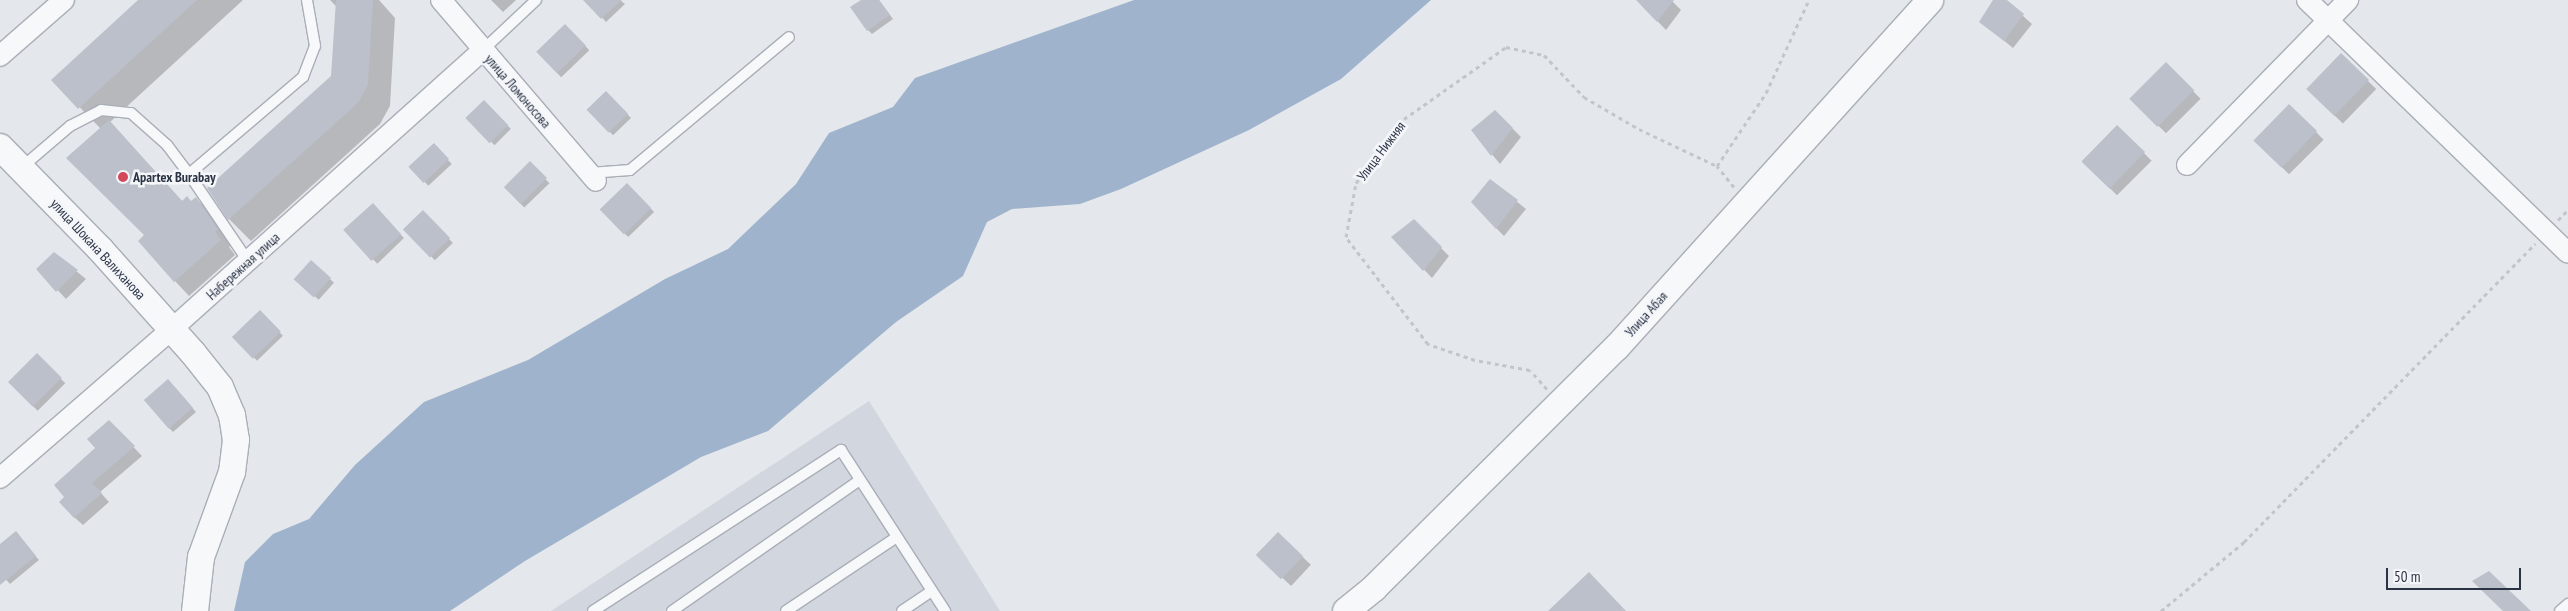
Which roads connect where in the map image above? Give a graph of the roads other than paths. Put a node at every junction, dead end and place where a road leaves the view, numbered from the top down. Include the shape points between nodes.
1 (64, 0) edge
2 (307, 0) edge
3 (440, 0) edge
4 (536, 0) edge
5 (1930, 0) edge
6 (2307, 0) edge
7 (2348, 0) edge
8 (2328, 22) junction
9 (789, 37) dead end
10 (483, 50) junction
11 (0, 56) edge
12 (0, 147) edge
13 (2187, 165) dead end
14 (21, 168) junction
15 (189, 174) junction
16 (592, 177) joint
17 (2568, 253) edge
18 (248, 261) junction
19 (172, 329) junction
20 (0, 478) edge
21 (860, 480) junction
22 (897, 537) junction
23 (932, 591) junction
24 (2568, 604) edge
25 (195, 611) edge
26 (593, 611) edge
27 (672, 611) edge
28 (786, 611) edge
29 (902, 611) edge
30 (945, 611) edge
31 (1346, 611) edge
32 (2560, 611) edge

1 - 11 street
2 - 15 lane via 315,46 302,77
3 - 10 street, улица Ломоносова
4 - 10 lane
5 - 31 street, Улица Абая via 1617,347 1374,588
6 - 8 street
7 - 8 street
8 - 13 street
8 - 17 street
9 - 16 lane via 630,170
10 - 16 street, улица Ломоносова
10 - 18 street, Набережная улица
12 - 14 street, улица Шокана Валиханова
14 - 15 lane via 70,126 101,110 131,113 167,145
14 - 19 street, улица Шокана Валиханова
15 - 18 lane
18 - 19 street, Набережная улица
19 - 20 street, Набережная улица
19 - 25 street, улица Шокана Валиханова via 220,387 232,415 236,440 232,472 201,557
21 - 22 lane
21 - 26 lane via 841,450
21 - 27 lane
22 - 23 lane
22 - 28 lane
23 - 29 lane
23 - 30 lane
24 - 32 lane

